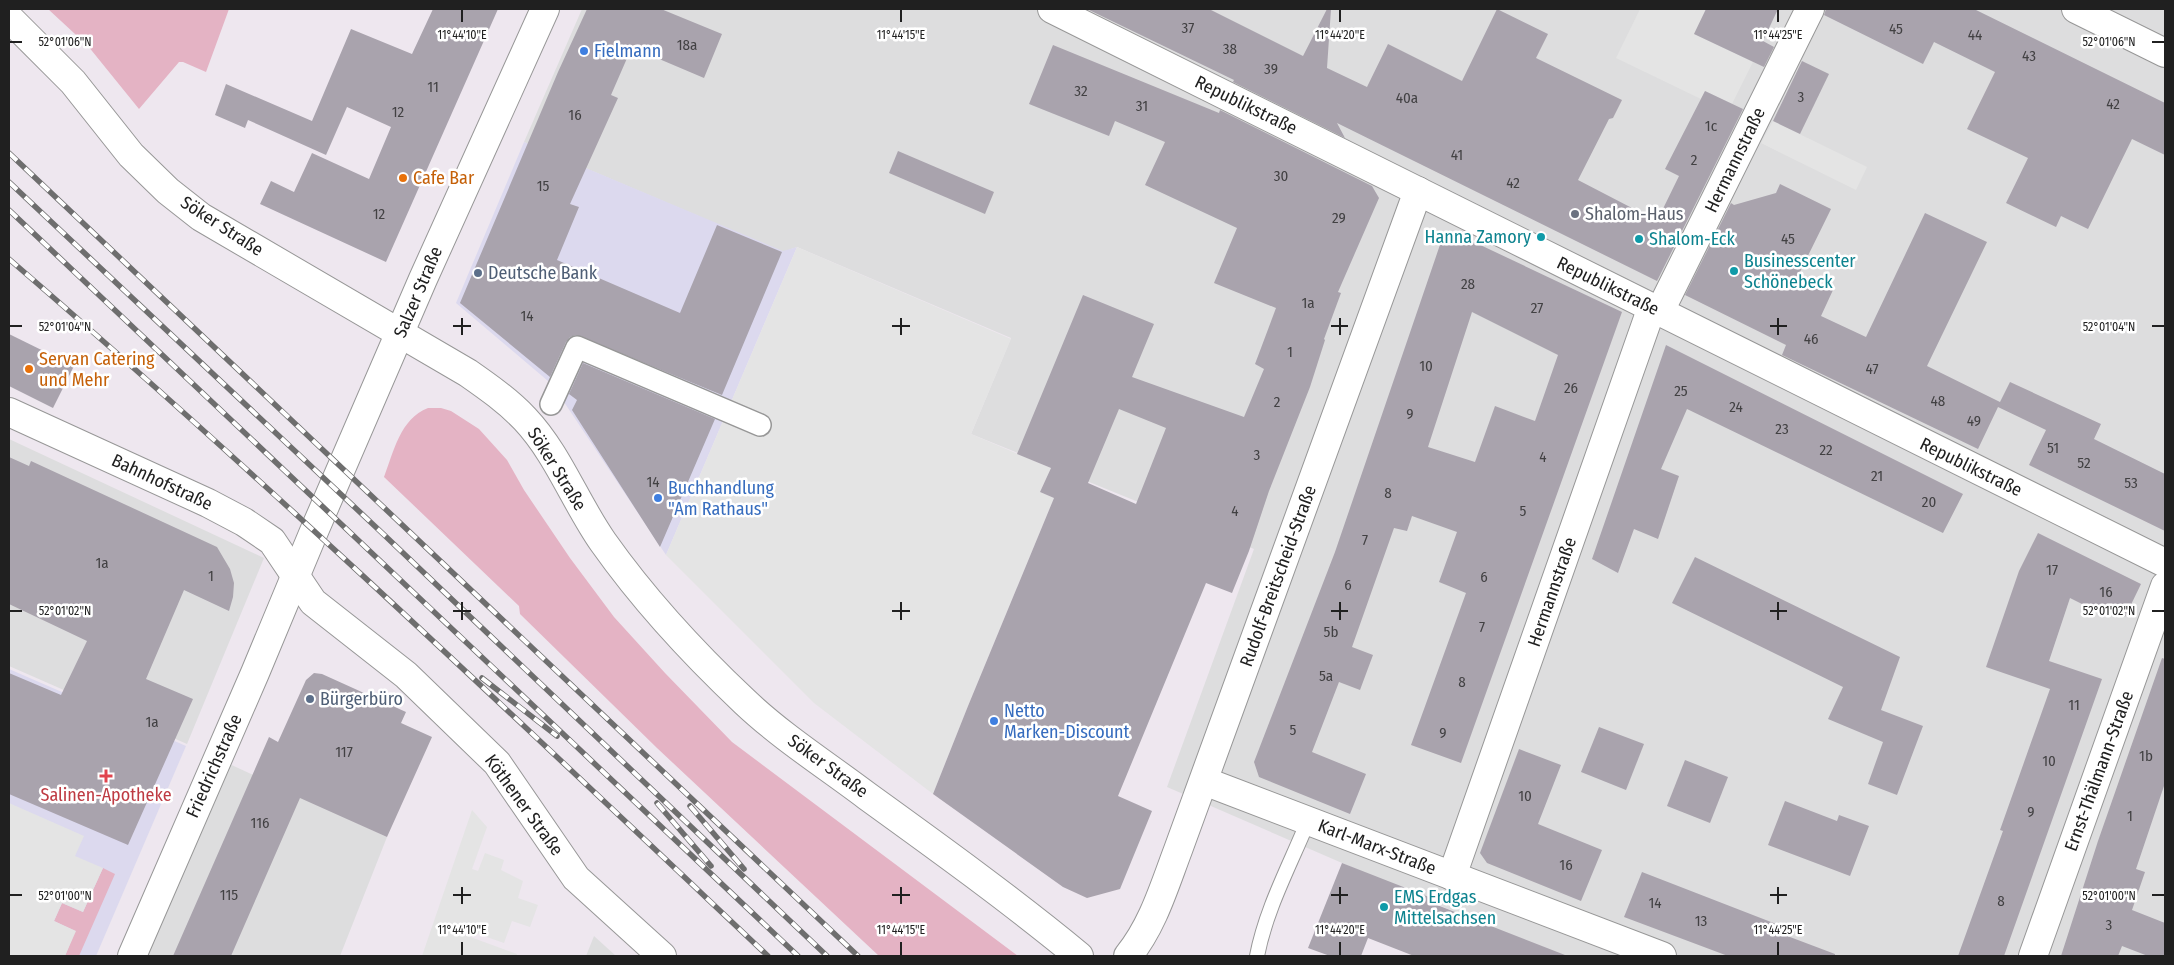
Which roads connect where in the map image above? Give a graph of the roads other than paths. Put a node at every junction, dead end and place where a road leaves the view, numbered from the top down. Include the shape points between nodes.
1 (545, 9) edge
2 (1052, 9) edge
3 (1810, 9) edge
4 (2076, 9) edge
5 (9, 18) edge
6 (2165, 53) edge
7 (1418, 191) junction
8 (1656, 309) junction
9 (400, 334) junction
10 (552, 404) dead end
11 (9, 412) edge
12 (760, 425) dead end
13 (2165, 563) edge
14 (296, 577) junction
15 (2165, 586) edge
16 (1204, 781) junction
17 (1308, 821) junction
18 (1452, 876) junction
19 (132, 956) edge
20 (662, 956) edge
21 (1079, 956) edge
22 (1128, 956) edge
23 (1257, 956) edge
24 (1662, 956) edge
25 (2033, 956) edge

1 - 9 street, Salzer Straße
2 - 7 street, Republikstraße
3 - 8 street, Hermannstraße
4 - 6 street
5 - 9 street, Söker Straße via 56,64 131,155 168,191 201,217
7 - 8 street, Republikstraße
7 - 16 street, Rudolf-Breitscheid-Straße
8 - 13 street, Republikstraße
8 - 18 street, Hermannstraße
9 - 14 street, Salzer Straße via 314,528
9 - 21 street, Söker Straße via 483,383 525,419 540,438 601,539 656,612 745,702
10 - 12 street via 577,347
11 - 14 street, Bahnhofstraße via 244,522 272,541
14 - 19 street, Friedrichstraße
14 - 20 street, Köthener Straße via 313,602 406,675 498,763 576,878
15 - 25 street, Ernst-Thälmann-Straße
16 - 17 street, Karl-Marx-Straße
16 - 22 street, Rudolf-Breitscheid-Straße via 1150,922
17 - 18 street, Karl-Marx-Straße
17 - 23 lane via 1273,902
18 - 24 street, Karl-Marx-Straße

